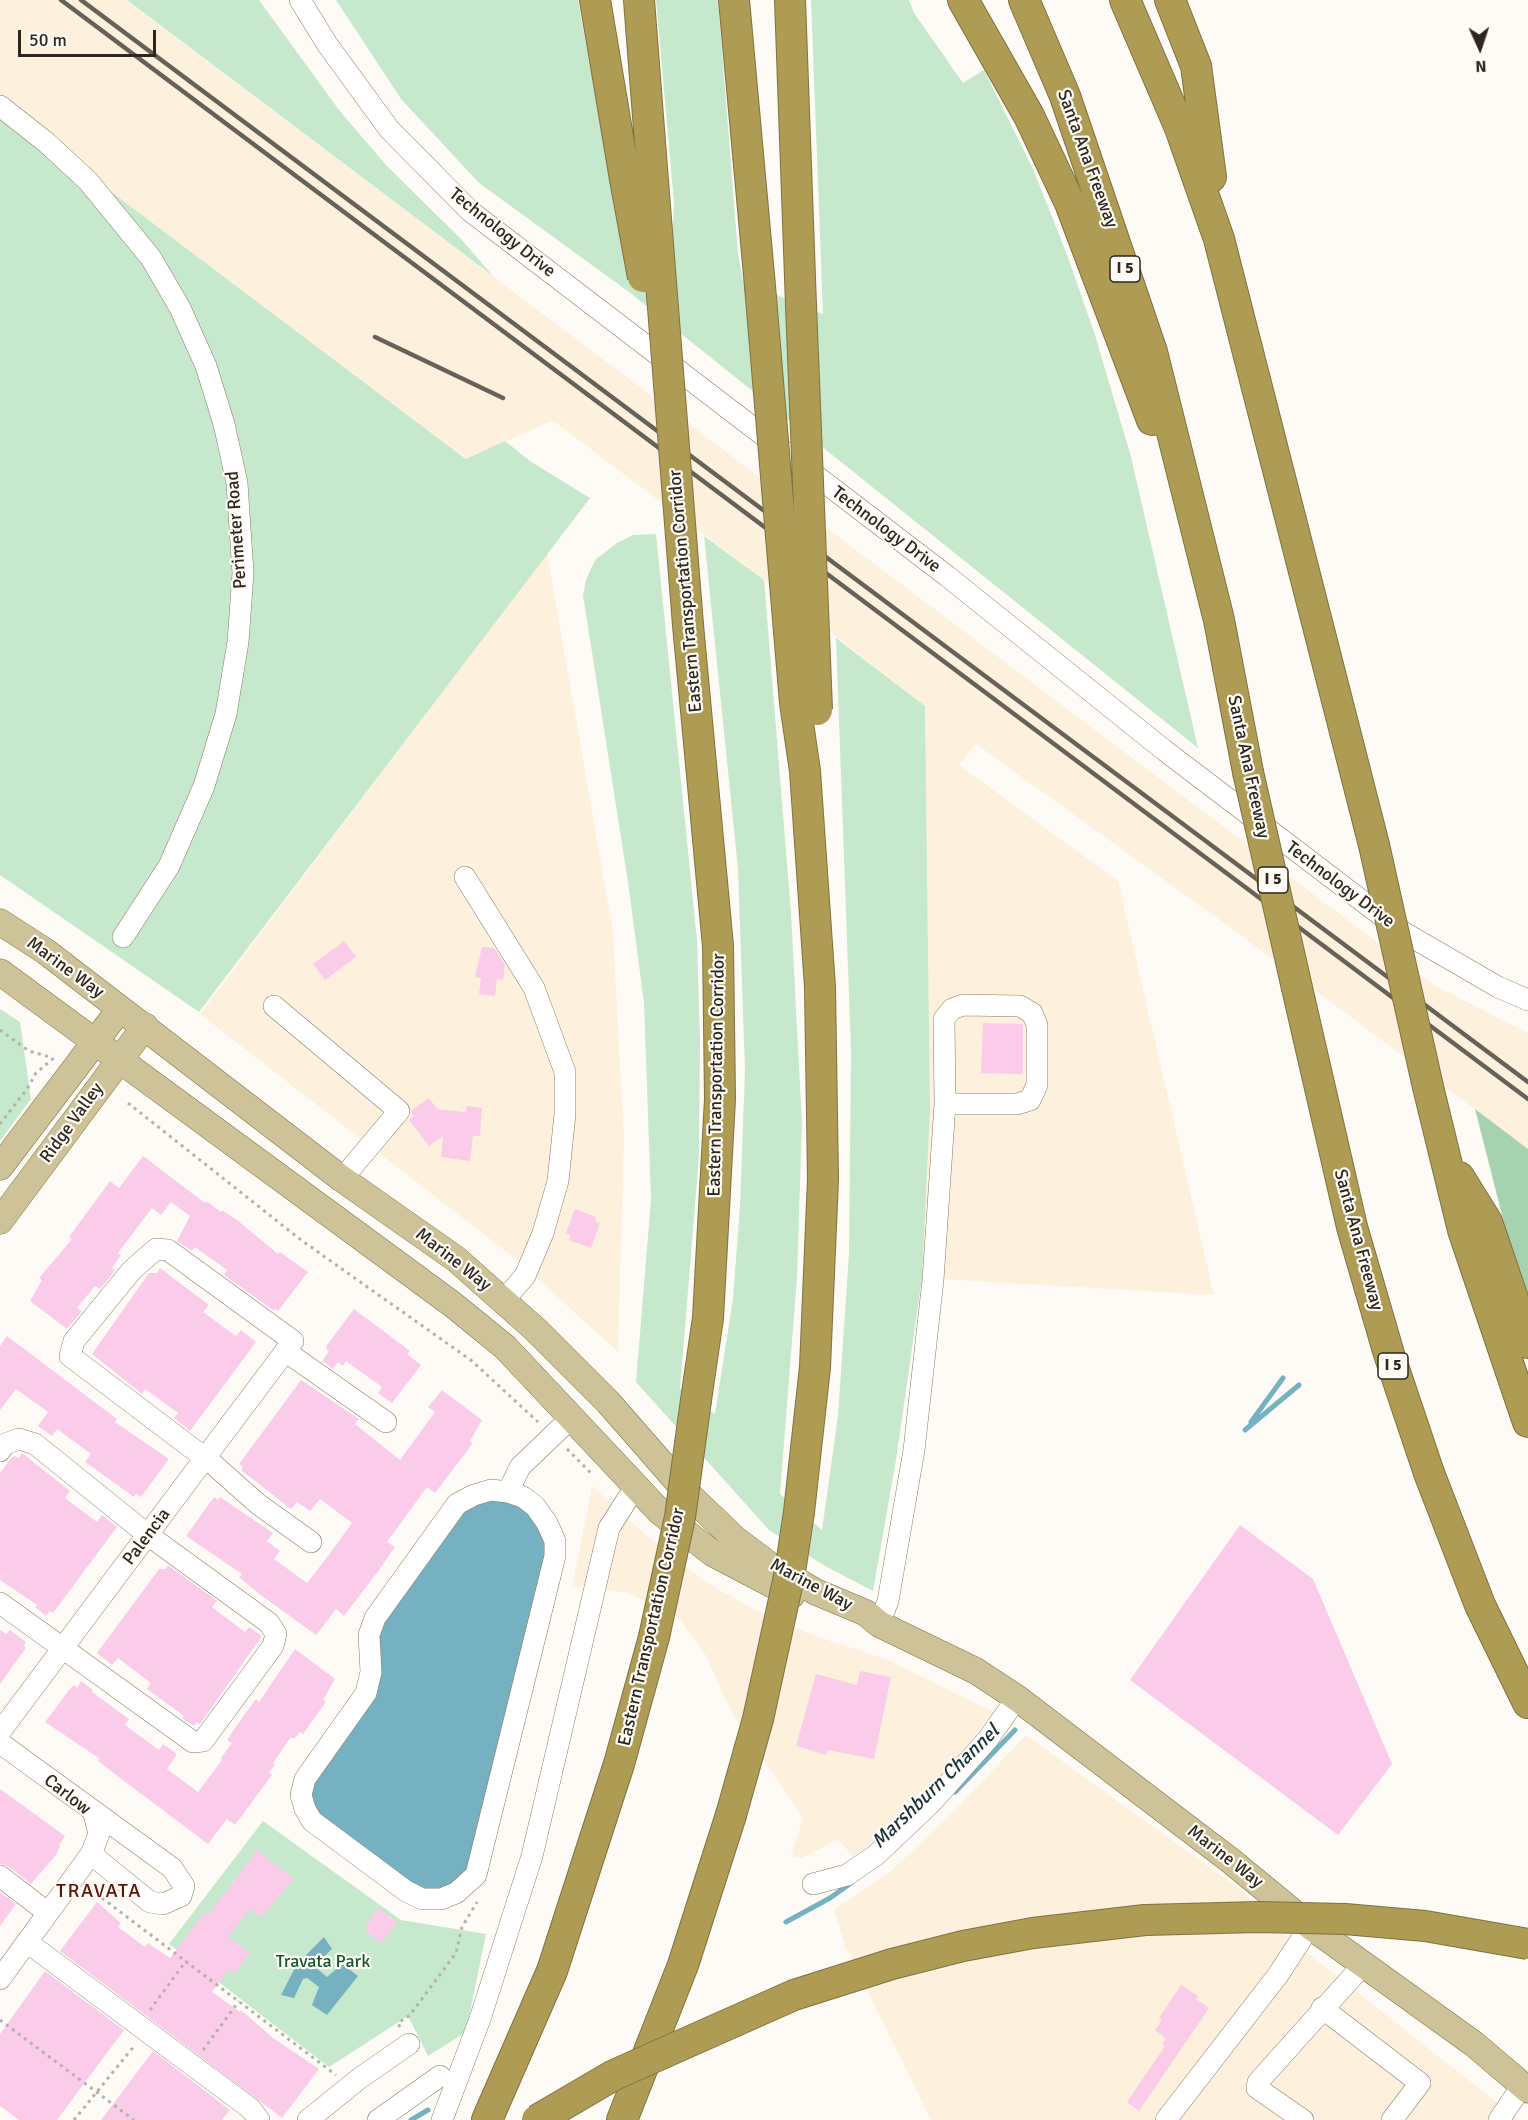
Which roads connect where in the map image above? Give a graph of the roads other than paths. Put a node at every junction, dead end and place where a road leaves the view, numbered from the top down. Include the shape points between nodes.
1 (300, 0) edge
2 (595, 0) edge
3 (639, 0) edge
4 (734, 0) edge
5 (790, 0) edge
6 (963, 0) edge
7 (1024, 0) edge
8 (1125, 0) edge
9 (1170, 0) edge
10 (0, 106) edge
11 (639, 180) junction
12 (1219, 239) junction
13 (1200, 547) junction
14 (806, 706) junction
15 (465, 877) dead end
16 (0, 922) edge
17 (123, 937) dead end
18 (0, 972) edge
19 (1528, 1000) edge
20 (274, 1006) dead end
21 (120, 1008) junction
22 (145, 1026) junction
23 (94, 1041) junction
24 (119, 1060) junction
25 (945, 1104) junction
26 (1444, 1151) junction
27 (0, 1167) edge
28 (342, 1179) junction
29 (0, 1221) edge
30 (504, 1300) junction
31 (1528, 1343) edge
32 (289, 1346) junction
33 (571, 1418) junction
34 (386, 1422) dead end
35 (1528, 1422) edge
36 (0, 1451) edge
37 (205, 1458) junction
38 (508, 1492) junction
39 (629, 1496) junction
40 (148, 1535) junction
41 (311, 1542) dead end
42 (0, 1603) edge
43 (879, 1624) junction
44 (62, 1650) junction
45 (1017, 1698) junction
46 (1528, 1703) edge
47 (0, 1732) edge
48 (0, 1743) edge
49 (94, 1814) junction
50 (91, 1854) junction
51 (0, 1876) edge
52 (813, 1884) dead end
53 (48, 1913) junction
54 (1310, 1926) junction
55 (27, 1942) junction
56 (1528, 1944) edge
57 (1363, 1965) junction
58 (0, 1979) edge
59 (1322, 2008) junction
60 (409, 2044) road end
61 (440, 2076) dead end
62 (1525, 2088) edge
63 (259, 2120) edge
64 (308, 2120) edge
65 (378, 2120) edge
66 (442, 2120) edge
67 (487, 2120) edge
68 (537, 2120) edge
69 (622, 2120) edge
70 (1166, 2120) edge
71 (1304, 2120) edge
72 (1392, 2120) edge
73 (1499, 2120) edge

1 - 19 street, Technology Drive via 389,129 470,211 1403,932
2 - 11 highway
3 - 11 highway, Eastern Transportation Corridor
4 - 14 highway, bridge via 759,286
5 - 14 highway, bridge via 801,305
6 - 13 highway via 1029,116 1070,203
7 - 13 highway, Santa Ana Freeway / I 5 via 1065,96 1152,352
8 - 12 highway via 1180,128
9 - 12 highway via 1196,66
10 - 17 street, Perimeter Road via 88,181 151,258 180,308 206,366 237,483 243,573 238,642 226,714 204,786 169,866
11 - 67 highway, Eastern Transportation Corridor, bridge via 671,431 718,946 720,1099 708,1318 680,1517 654,1637 619,1764 552,1971
12 - 26 highway, bridge via 1374,845
13 - 46 highway, Santa Ana Freeway / I 5, bridge via 1352,1227 1389,1354 1430,1473 1480,1605
14 - 69 highway, bridge via 806,771 820,987 822,1179 815,1366 799,1512 758,1719 732,1815 683,1965
15 - 30 street via 534,988 565,1072 558,1181 525,1276
16 - 21 main road, Marine Way
18 - 23 main road, Marine Way
20 - 28 street via 399,1111
21 - 22 main road, Marine Way
21 - 23 main road, Ridge Valley
22 - 24 main road, Ridge Valley
22 - 28 main road, Marine Way
23 - 24 main road, Marine Way
23 - 27 main road, Ridge Valley
24 - 29 main road, Ridge Valley
24 - 33 main road, Marine Way via 452,1304 505,1347
25 - 25 street via 1017,1104 1030,1100 1037,1086 1037,1025 1032,1013 1020,1006 963,1005 952,1009 944,1019
25 - 43 street via 933,1280 914,1450 888,1601
26 - 31 highway via 1487,1222
26 - 35 highway via 1463,1230
28 - 30 main road, Marine Way via 456,1259
30 - 43 main road, Marine Way via 608,1402 691,1497 735,1539 771,1566 816,1592 866,1613
32 - 34 street
32 - 37 street, Palencia
32 - 37 street via 168,1250 156,1249 132,1270 74,1341 70,1356
33 - 38 street via 520,1467
33 - 39 main road, Marine Way
36 - 40 street via 5,1444 19,1439 35,1444
37 - 40 street, Palencia
37 - 41 street via 258,1504
38 - 38 street via 524,1497 548,1523 555,1556 477,1875 456,1893 441,1899 422,1899 406,1892 312,1821 301,1795 304,1779 366,1693 371,1672 369,1635 375,1618 457,1504 491,1490
39 - 43 main road, Marine Way via 660,1512 712,1553 743,1571 860,1625
39 - 66 street via 609,1528 532,1856 480,2019
40 - 44 street, Palencia
40 - 44 street via 269,1623 276,1634 273,1646 203,1741 183,1737
42 - 44 street
43 - 45 main road, Marine Way via 967,1667
44 - 47 street, Palencia
45 - 52 street via 988,1739 932,1802 876,1855 847,1875
45 - 54 main road, Marine Way
48 - 49 street, Carlow
49 - 50 street, Carlow via 99,1834
49 - 50 street via 171,1868 184,1886 182,1896 163,1904 150,1902
50 - 53 street, Carlow
51 - 53 street
53 - 55 street, Carlow
54 - 57 main road, Marine Way
54 - 70 street via 1278,1975
55 - 58 street, Carlow
55 - 63 street via 251,2109
56 - 68 highway, bridge via 1425,1926 1258,1917 1145,1920 1033,1933 892,1964 794,1995 614,2075
57 - 59 street
57 - 62 main road, Marine Way via 1474,2044
59 - 71 street via 1258,2082 1257,2088
59 - 72 street via 1419,2083
60 - 64 street
61 - 65 street
62 - 73 street

